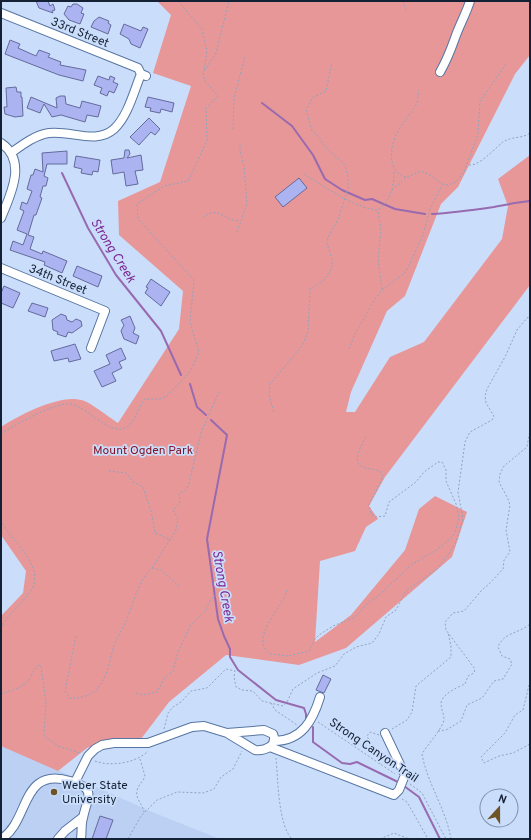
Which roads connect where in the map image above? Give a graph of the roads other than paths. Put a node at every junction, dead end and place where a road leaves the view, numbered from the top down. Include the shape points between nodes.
1 (470, 1) edge
2 (1, 13) edge
3 (440, 72) dead end
4 (1, 143) edge
5 (10, 153) junction
6 (1, 218) edge
7 (1, 268) edge
8 (91, 348) dead end
9 (320, 697) dead end
10 (227, 733) junction
11 (386, 735) road end
12 (273, 746) junction
13 (75, 782) junction
14 (83, 817) junction
15 (1, 839) edge
16 (58, 839) edge
17 (81, 839) edge

1 - 3 street via 449,57
2 - 5 street, 33rd Street via 138,68 144,75 122,118 114,129 103,136 91,137 66,132 47,133
4 - 5 street
5 - 6 street via 15,167 15,184
7 - 8 street, 34th Street via 105,311
9 - 12 street via 313,719 304,729
10 - 12 street via 260,751
10 - 12 street via 264,730 273,734
10 - 13 street via 204,726 192,727 142,744 108,743 95,749 88,756
11 - 12 street via 405,772 404,780 394,795
13 - 14 street via 89,794 89,802
13 - 15 street via 55,778 39,783 26,800 13,828
14 - 16 street via 65,830
14 - 17 street

